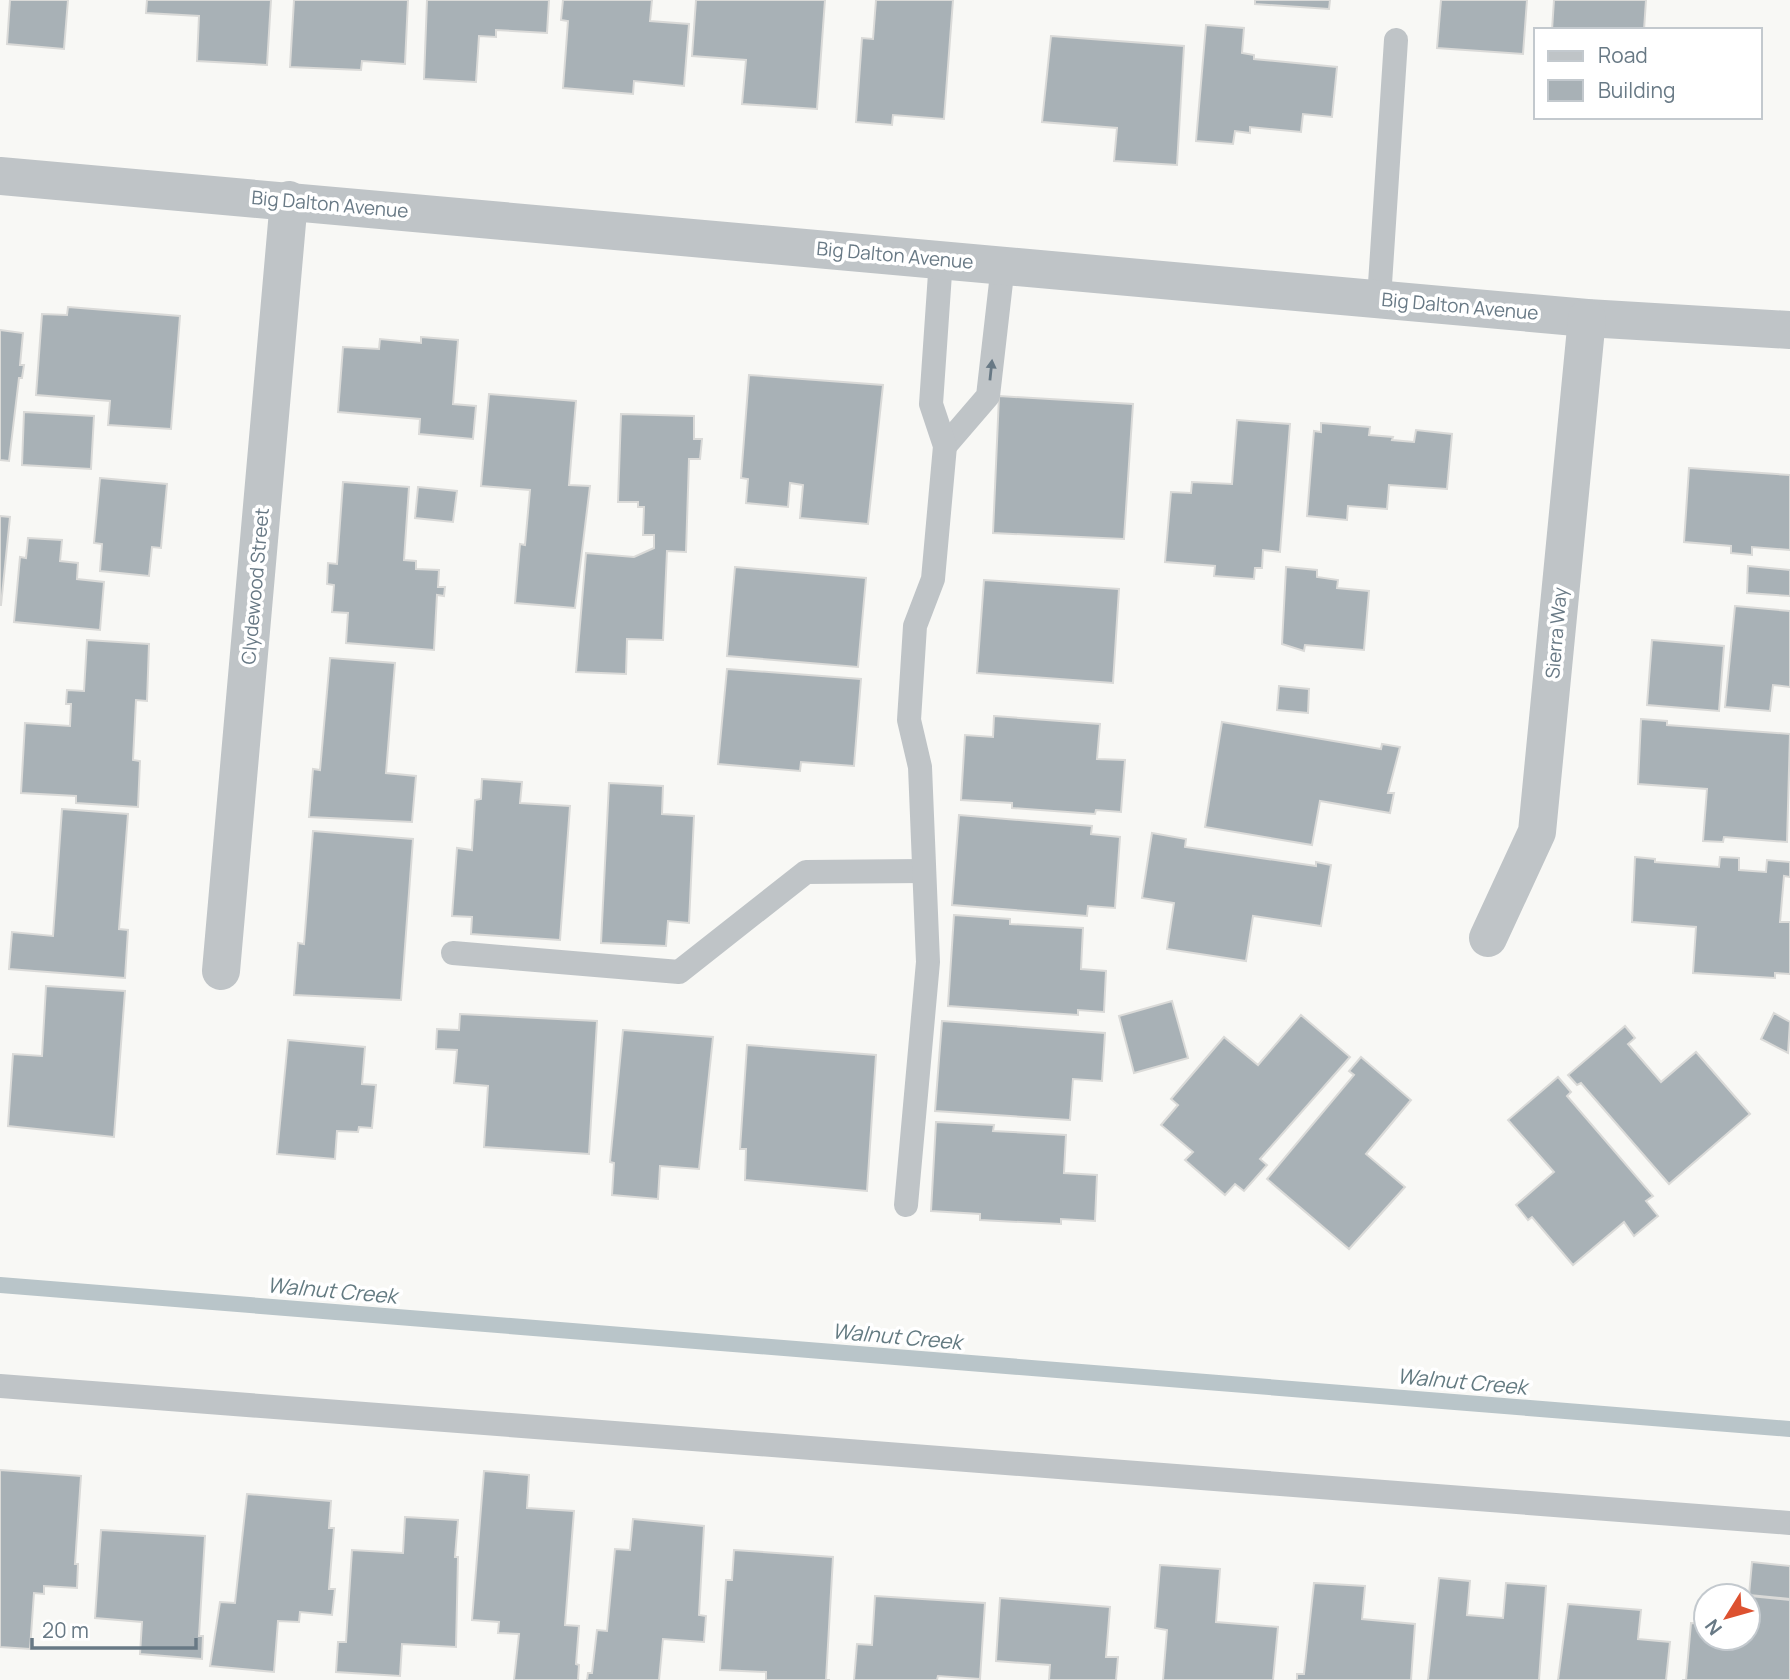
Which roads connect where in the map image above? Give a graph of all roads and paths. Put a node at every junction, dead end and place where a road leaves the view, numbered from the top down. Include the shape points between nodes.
1 (1396, 40) dead end
2 (0, 176) edge
3 (289, 200) junction
4 (941, 259) junction
5 (1003, 264) junction
6 (1379, 299) junction
7 (1587, 318) junction
8 (1790, 330) edge
9 (945, 446) junction
10 (924, 871) junction
11 (1488, 938) dead end
12 (453, 953) dead end
13 (221, 971) dead end
14 (906, 1205) dead end
15 (0, 1386) edge
16 (1790, 1523) edge

1 - 6 lane
2 - 3 street, Big Dalton Avenue
3 - 4 street, Big Dalton Avenue
3 - 13 street, Clydewood Street
4 - 5 street, Big Dalton Avenue
4 - 9 lane via 931,404
5 - 6 street, Big Dalton Avenue
9 -> 5 lane via 988,396
6 - 7 street, Big Dalton Avenue
7 - 8 street, Big Dalton Avenue
7 - 11 street, Sierra Way via 1537,832
9 - 10 lane via 933,579 915,625 909,720 920,767
10 - 12 lane via 806,872 679,972
10 - 14 lane via 928,962
15 - 16 lane

